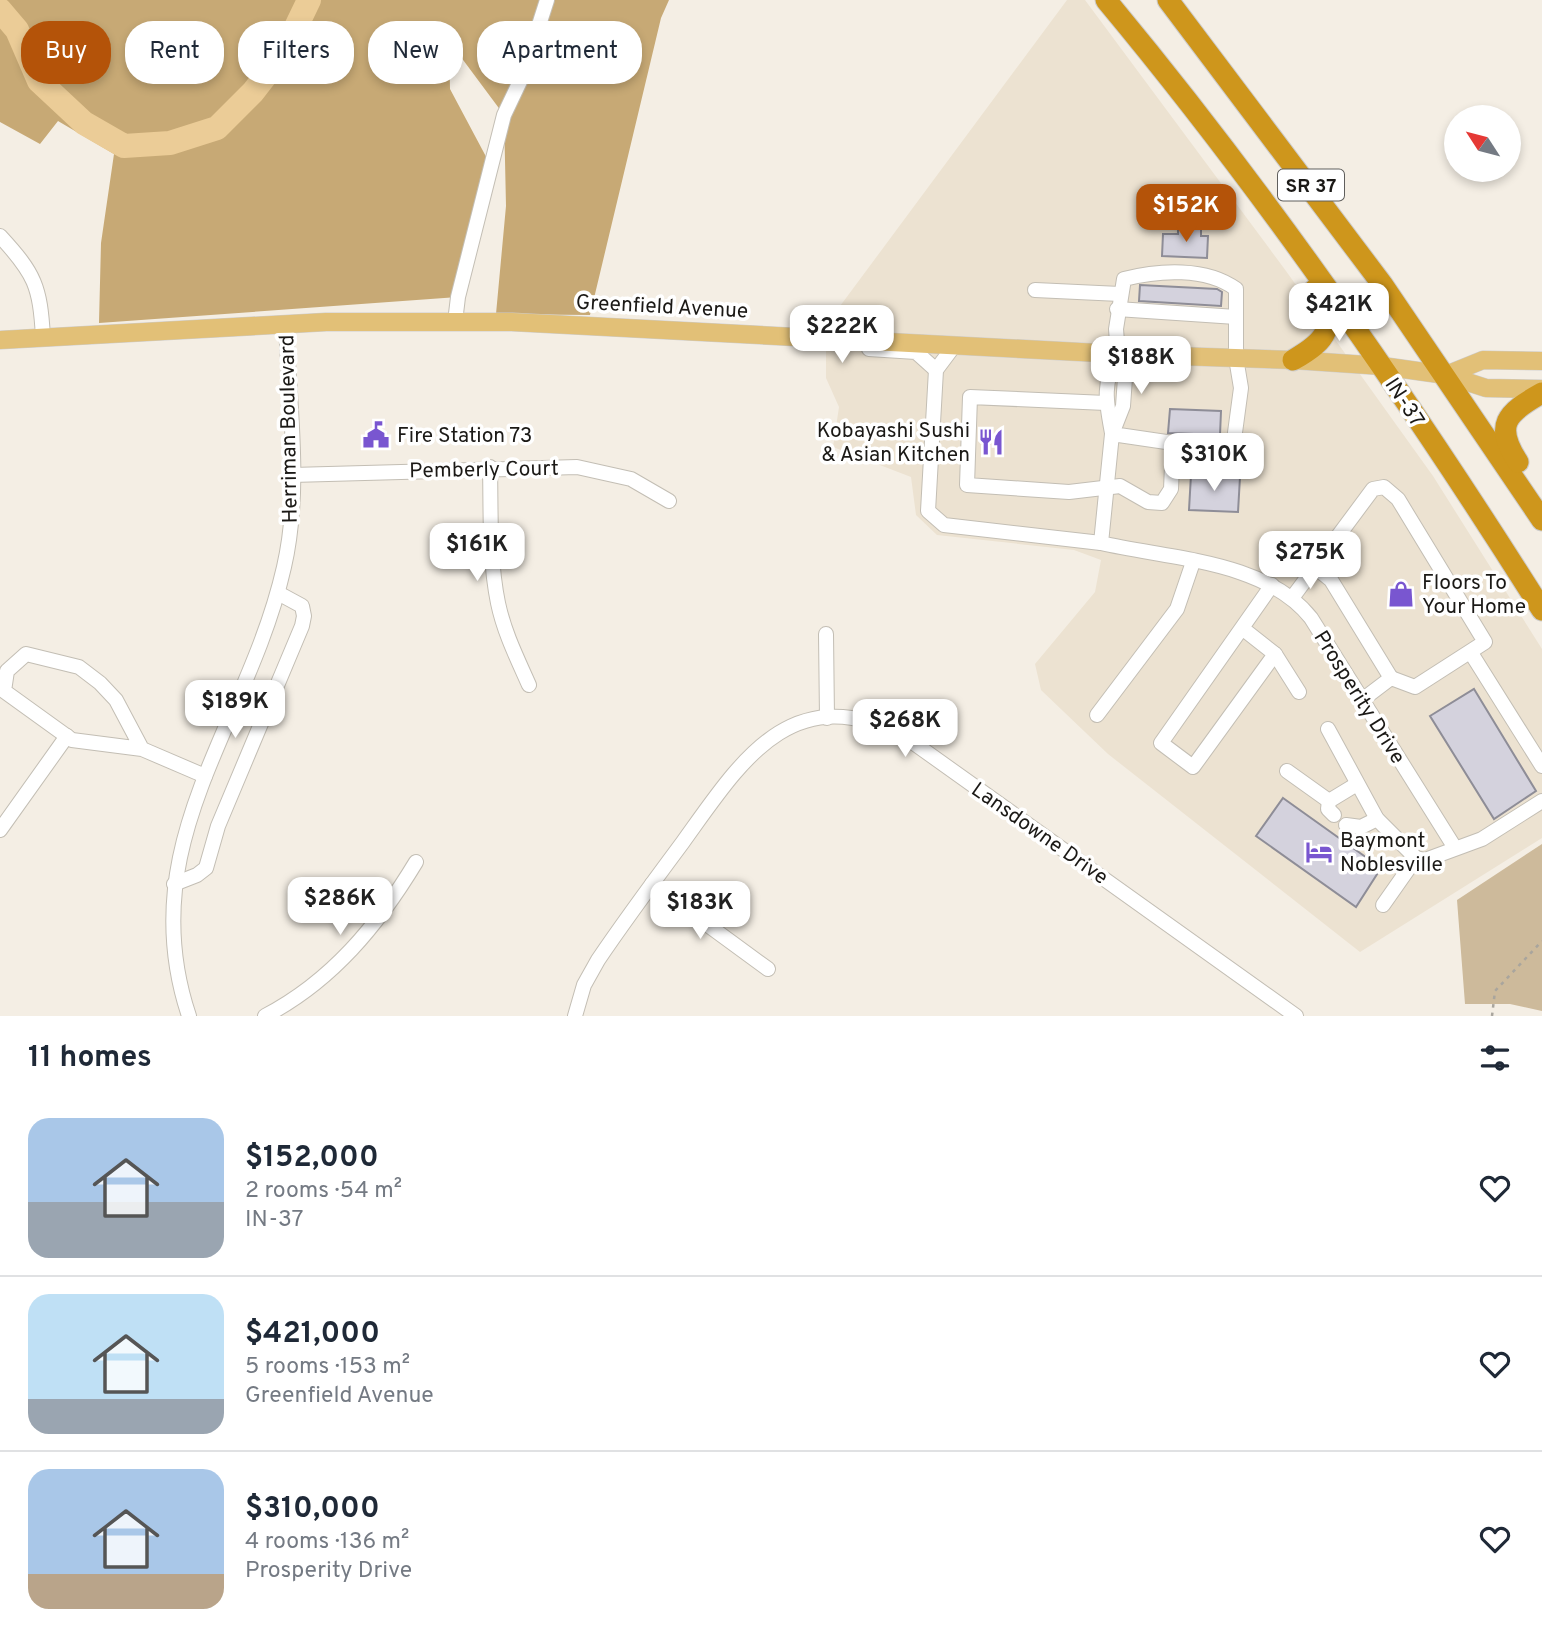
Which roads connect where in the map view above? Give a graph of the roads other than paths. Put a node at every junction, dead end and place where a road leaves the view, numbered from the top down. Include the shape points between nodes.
1 (547, 0) edge
2 (1106, 0) edge
3 (1168, 0) edge
4 (1160, 66) junction
5 (0, 236) edge
6 (1035, 290) dead end
7 (1119, 302) junction
8 (1237, 317) junction
9 (455, 322) junction
10 (286, 324) junction
11 (761, 334) junction
12 (43, 337) junction
13 (0, 340) edge
14 (954, 346) junction
15 (1118, 355) junction
16 (1236, 358) junction
17 (1293, 359) junction
18 (1542, 361) edge
19 (1382, 366) junction
20 (936, 370) junction
21 (1446, 375) junction
22 (1542, 391) edge
23 (1106, 403) junction
24 (1112, 434) junction
25 (1173, 443) junction
26 (490, 467) junction
27 (292, 475) junction
28 (1107, 486) junction
29 (1542, 499) edge
30 (669, 501) dead end
31 (1542, 520) edge
32 (1101, 542) junction
33 (1193, 562) junction
34 (1315, 567) junction
35 (1272, 585) junction
36 (278, 593) junction
37 (1292, 598) junction
38 (1542, 610) edge
39 (1242, 628) junction
40 (826, 634) dead end
41 (1471, 653) junction
42 (1275, 654) junction
43 (1391, 678) junction
44 (529, 685) dead end
45 (1299, 692) dead end
46 (2, 694) edge
47 (1362, 700) junction
48 (1097, 715) dead end
49 (827, 718) junction
50 (1328, 729) dead end
51 (67, 736) junction
52 (142, 749) junction
53 (1542, 766) edge
54 (1287, 771) dead end
55 (205, 776) junction
56 (1357, 784) junction
57 (1542, 801) edge
58 (1377, 819) junction
59 (1346, 825) dead end
60 (0, 830) edge
61 (1455, 848) junction
62 (1416, 858) junction
63 (416, 862) dead end
64 (174, 884) junction
65 (652, 884) junction
66 (1383, 905) dead end
67 (768, 970) dead end
68 (189, 1016) edge
69 (265, 1016) edge
70 (575, 1016) edge
71 (1296, 1016) edge

1 - 9 street via 505,115
2 - 4 highway, IN-37 / SR 37
3 - 21 highway, SR 37 via 1309,183
4 - 17 highway via 1161,86 1323,306 1328,320 1323,338
4 - 19 highway, IN-37 / SR 37
5 - 12 street via 29,268 41,300
6 - 7 street
7 - 8 street
7 - 8 street via 1124,279 1152,271 1215,277 1237,289
7 - 15 street
8 - 16 street
9 - 10 main road, Greenfield Avenue
9 - 11 main road, Greenfield Avenue
10 - 12 main road, Greenfield Avenue
10 - 27 street, Herriman Boulevard
11 - 14 main road, Greenfield Avenue
11 - 20 street via 816,346 916,352
12 - 13 main road, Greenfield Avenue
14 - 15 main road, Greenfield Avenue
14 - 20 street
15 - 16 main road, Greenfield Avenue
15 - 23 street via 1107,376
15 - 24 street via 1125,378 1123,406
16 - 17 main road, Greenfield Avenue
16 - 25 street via 1241,388 1234,440 1224,447
17 - 19 main road, Greenfield Avenue
18 - 21 main road via 1483,360
19 - 21 main road, Greenfield Avenue
19 - 38 highway, IN-37 / SR 37
20 - 32 street, Prosperity Drive via 928,511 944,525
21 - 22 main road, Greenfield Avenue via 1486,388
21 - 31 highway, SR 37
22 - 29 highway via 1513,414 1506,425 1505,441
23 - 24 street
23 - 28 street via 970,397 967,485 1069,492
24 - 25 street
24 - 28 street
25 - 28 street via 1171,489 1162,503 1148,502 1120,486
26 - 27 street, Pemberly Court
26 - 30 street, Pemberly Court via 598,470 631,480
26 - 44 street via 498,605
27 - 36 street, Herriman Boulevard via 289,546
28 - 32 street
32 - 33 street, Prosperity Drive
33 - 35 street, Prosperity Drive via 1240,572
33 - 48 street via 1177,609
34 - 37 street
34 - 41 street via 1373,489 1384,488 1398,499 1485,642
34 - 43 street via 1331,580
35 - 37 street, Prosperity Drive
35 - 39 street
36 - 55 street, Herriman Boulevard via 266,633
36 - 64 street via 302,606 302,626 218,826 206,868
37 - 47 street, Prosperity Drive via 1311,618
39 - 42 street
39 - 42 street via 1161,743 1194,766
40 - 49 street
41 - 43 street via 1415,687
41 - 53 street
42 - 45 street
43 - 47 street
46 - 51 street
46 - 52 street via 7,671 26,654 79,667 116,701
47 - 61 street, Prosperity Drive
49 - 65 street, Lansdowne Drive via 788,728 752,751
49 - 71 street, Lansdowne Drive via 858,719 904,736
50 - 56 street
51 - 52 street
51 - 60 street
52 - 55 street
54 - 56 street via 1331,808
55 - 64 street, Herriman Boulevard via 182,839
56 - 58 street
57 - 61 street via 1482,838
58 - 59 street via 1361,827
58 - 62 street
61 - 62 street via 1425,860
62 - 66 street
63 - 69 street via 364,937 320,979
64 - 68 street, Herriman Boulevard via 175,957
65 - 67 street
65 - 70 street, Lansdowne Drive via 598,960

